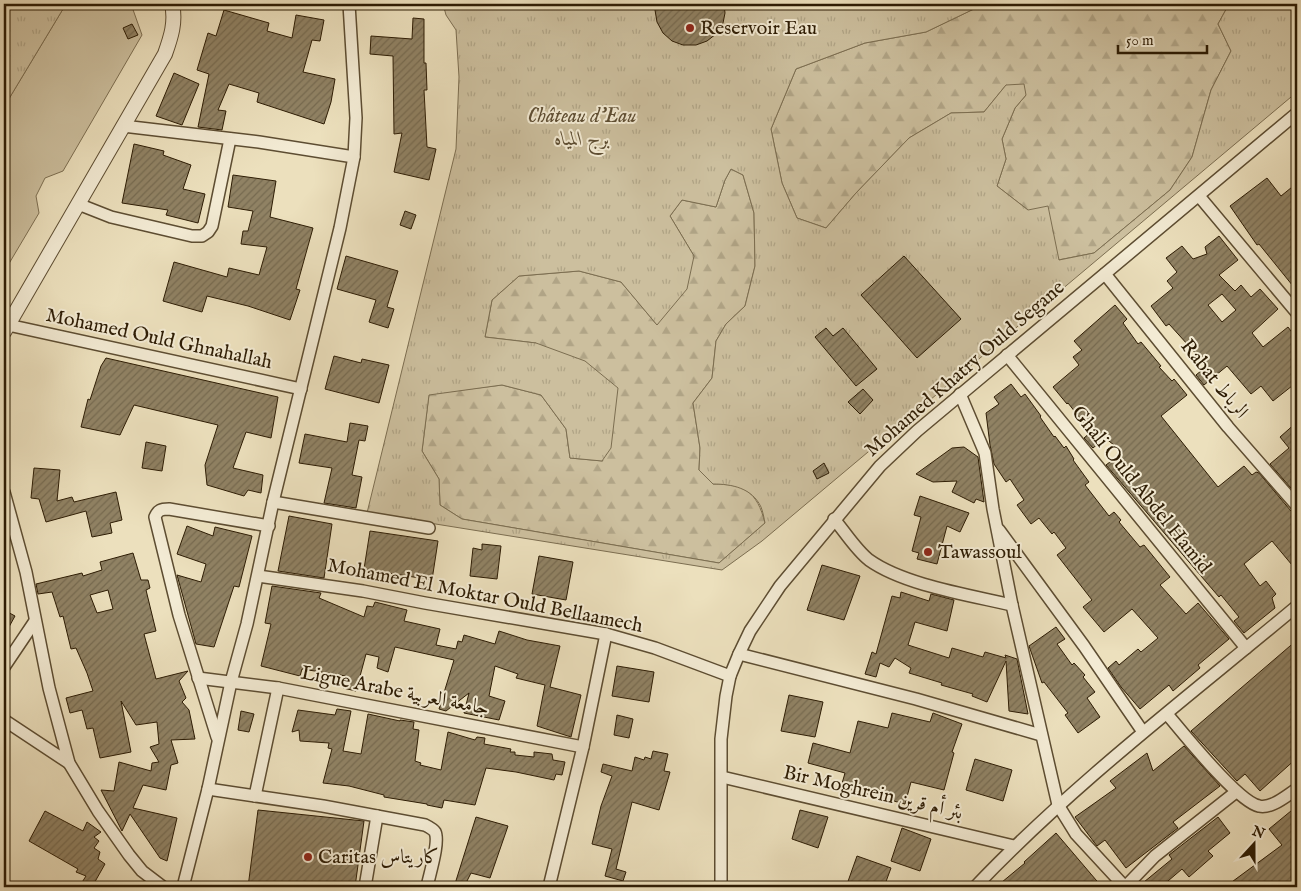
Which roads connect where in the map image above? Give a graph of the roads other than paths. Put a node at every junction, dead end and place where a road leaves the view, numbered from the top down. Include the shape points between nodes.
1 (172, 4) edge
2 (348, 4) edge
3 (1297, 113) edge
4 (124, 126) junction
5 (230, 139) junction
6 (354, 156) junction
7 (1198, 196) junction
8 (78, 204) junction
9 (1105, 274) junction
10 (1297, 313) edge
11 (6, 328) edge
12 (1007, 355) junction
13 (301, 389) junction
14 (960, 394) junction
15 (4, 492) edge
16 (273, 502) junction
17 (1297, 506) edge
18 (834, 519) junction
19 (269, 526) junction
20 (997, 527) junction
21 (429, 528) dead end
22 (258, 576) junction
23 (1012, 605) junction
24 (1297, 607) edge
25 (35, 621) junction
26 (606, 634) junction
27 (1246, 648) junction
28 (739, 654) junction
29 (4, 667) edge
30 (730, 676) junction
31 (198, 678) junction
32 (231, 682) junction
33 (278, 688) junction
34 (1167, 714) junction
35 (4, 720) edge
36 (1144, 732) junction
37 (1041, 735) junction
38 (218, 739) junction
39 (583, 747) junction
40 (68, 763) junction
41 (722, 777) junction
42 (208, 789) junction
43 (1297, 789) edge
44 (1236, 792) junction
45 (255, 796) junction
46 (1058, 805) junction
47 (377, 816) junction
48 (1014, 846) junction
49 (163, 887) edge
50 (183, 887) edge
51 (365, 887) edge
52 (427, 887) edge
53 (549, 887) edge
54 (721, 887) edge
55 (975, 887) edge
56 (1125, 887) edge

1 - 4 street via 174,21 165,54
2 - 6 street via 356,118
3 - 7 street, Mohamed Khatry Ould Segane
4 - 5 street
4 - 8 street
5 - 6 street
5 - 8 street via 212,226 202,236 138,224
6 - 13 street
7 - 9 street, Mohamed Khatry Ould Segane
7 - 10 street
8 - 11 street
9 - 12 street, Mohamed Khatry Ould Segane
9 - 17 street, Rabat الرباط via 1228,427
11 - 13 street, Mohamed Ould Ghnahallah
12 - 14 street, Mohamed Khatry Ould Segane
12 - 27 street, Ghali Ould Abdel Hamid
13 - 16 street
14 - 18 street, Mohamed Khatry Ould Segane via 880,466
14 - 20 street via 985,453
15 - 25 street via 26,572
16 - 19 street
16 - 21 street
18 - 23 street via 868,559 890,573
18 - 28 street, Mohamed Khatry Ould Segane via 775,592
19 - 22 street
19 - 31 street via 169,509 157,512 155,517 179,615
20 - 23 street
20 - 36 street
22 - 26 street, Mohamed El Moktar Ould Bellaamech via 354,589
22 - 32 street
23 - 37 street
24 - 27 street
25 - 29 street
25 - 40 street
26 - 30 street, Mohamed El Moktar Ould Bellaamech
26 - 39 street
27 - 34 street
28 - 30 street, Mohamed Khatry Ould Segane
28 - 37 street
30 - 41 street, Mohamed Khatry Ould Segane via 722,739
31 - 32 street, Ligue Arabe جامعة العربية
31 - 38 street
32 - 33 street, Ligue Arabe جامعة العربية
32 - 38 street
33 - 39 street, Ligue Arabe جامعة العربية
33 - 45 street
34 - 36 street
34 - 44 street
35 - 40 street
36 - 46 street
37 - 46 street
38 - 42 street
39 - 53 street
40 - 49 street via 129,855 142,871
41 - 48 street, Bir Moghrein بئر أم قرين
41 - 54 street, Mohamed Khatry Ould Segane
42 - 45 street
42 - 50 street
43 - 44 street via 1269,806 1260,807
44 - 56 street via 1155,856
45 - 47 street
46 - 48 street
46 - 56 street via 1076,834
47 - 51 street
47 - 52 street via 425,825 436,834
48 - 55 street

